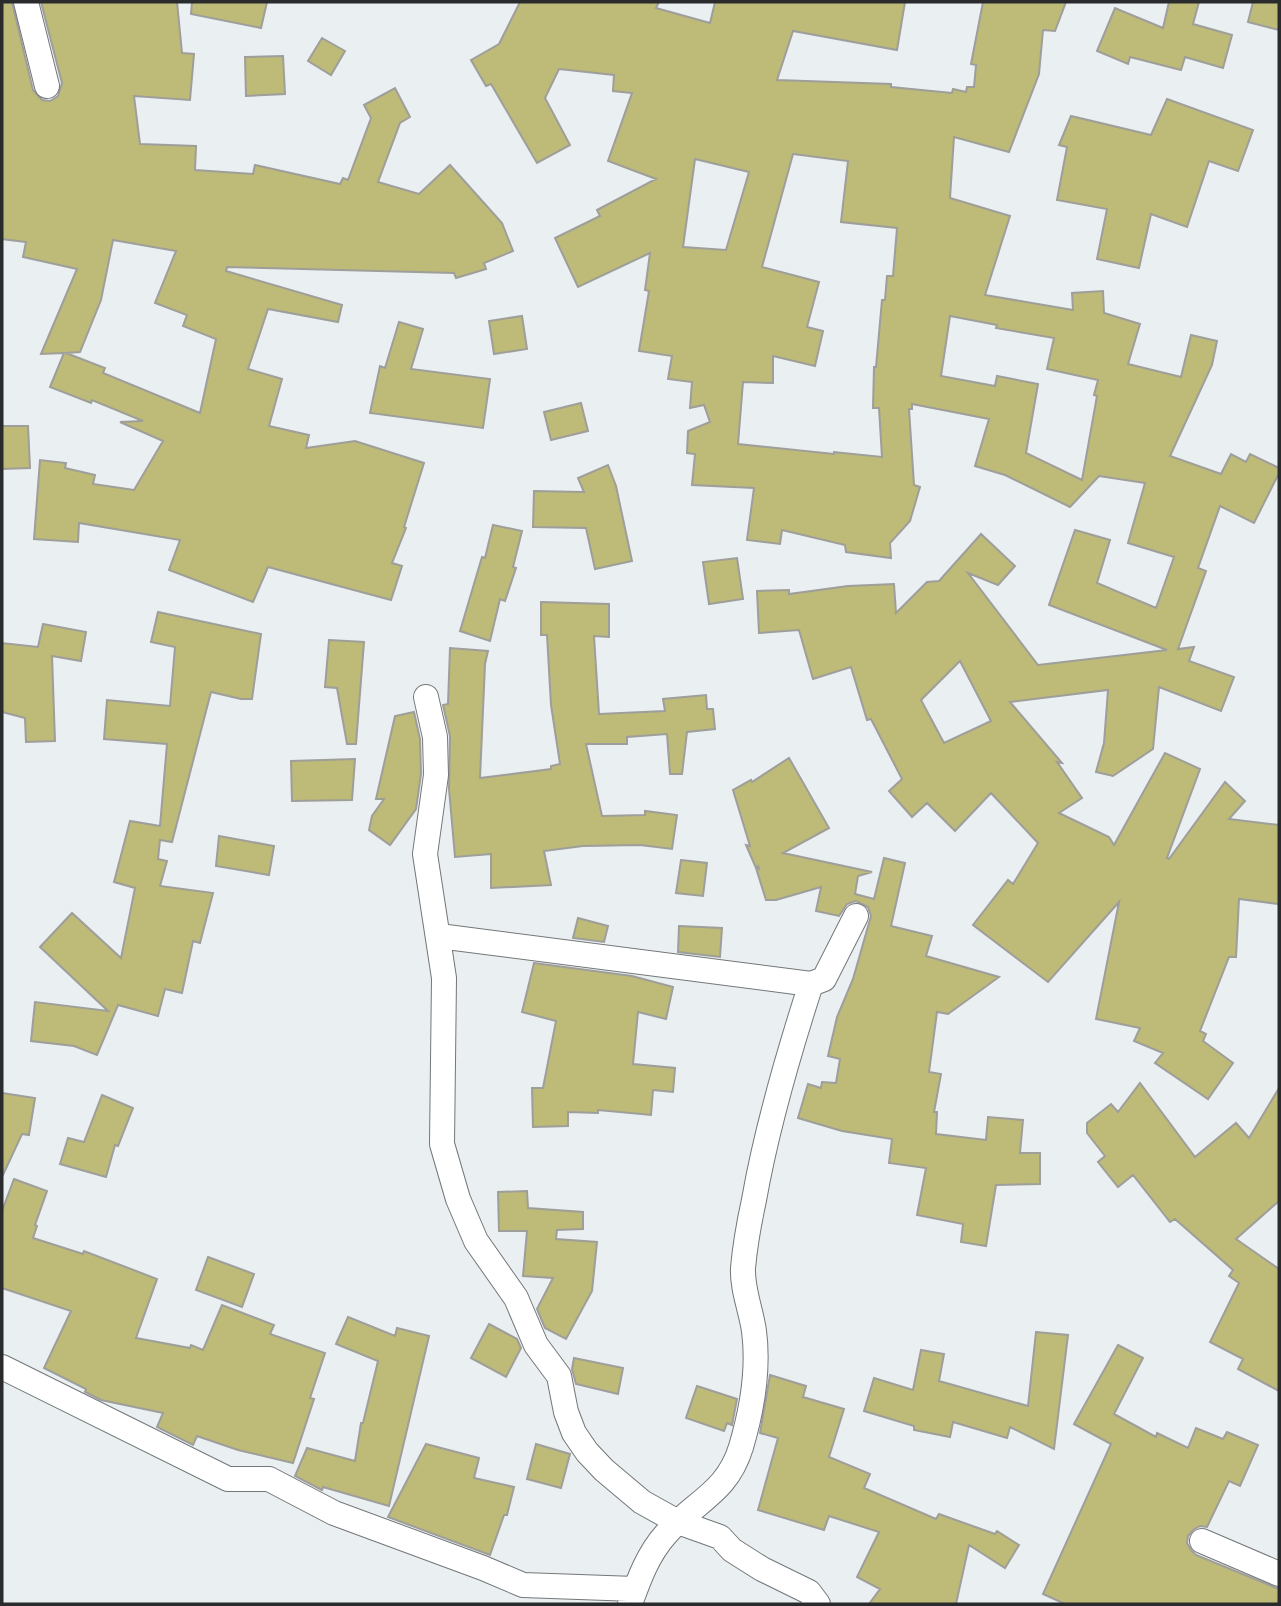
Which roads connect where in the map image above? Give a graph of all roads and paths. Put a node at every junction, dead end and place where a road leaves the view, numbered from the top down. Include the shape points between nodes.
1 (26, 2) edge
2 (47, 86) dead end
3 (426, 697) dead end
4 (856, 916) dead end
5 (439, 936) junction
6 (811, 984) junction
7 (2, 1367) edge
8 (678, 1522) junction
9 (1202, 1541) dead end
10 (1279, 1574) edge
11 (632, 1597) edge
12 (818, 1604) edge

1 - 2 street
3 - 5 street via 435,737 436,775 425,854
4 - 6 street via 824,979
5 - 6 street
5 - 8 street via 444,978 442,1144 458,1199 476,1241 516,1298 536,1345 559,1376 574,1433 604,1470 642,1502
6 - 8 street via 787,1059 747,1233 742,1280 757,1366 741,1447 731,1472 716,1490
7 - 11 street via 228,1479 269,1479 334,1513 523,1586
8 - 11 street via 643,1568
8 - 12 street via 720,1537 762,1569 809,1592
9 - 10 street

